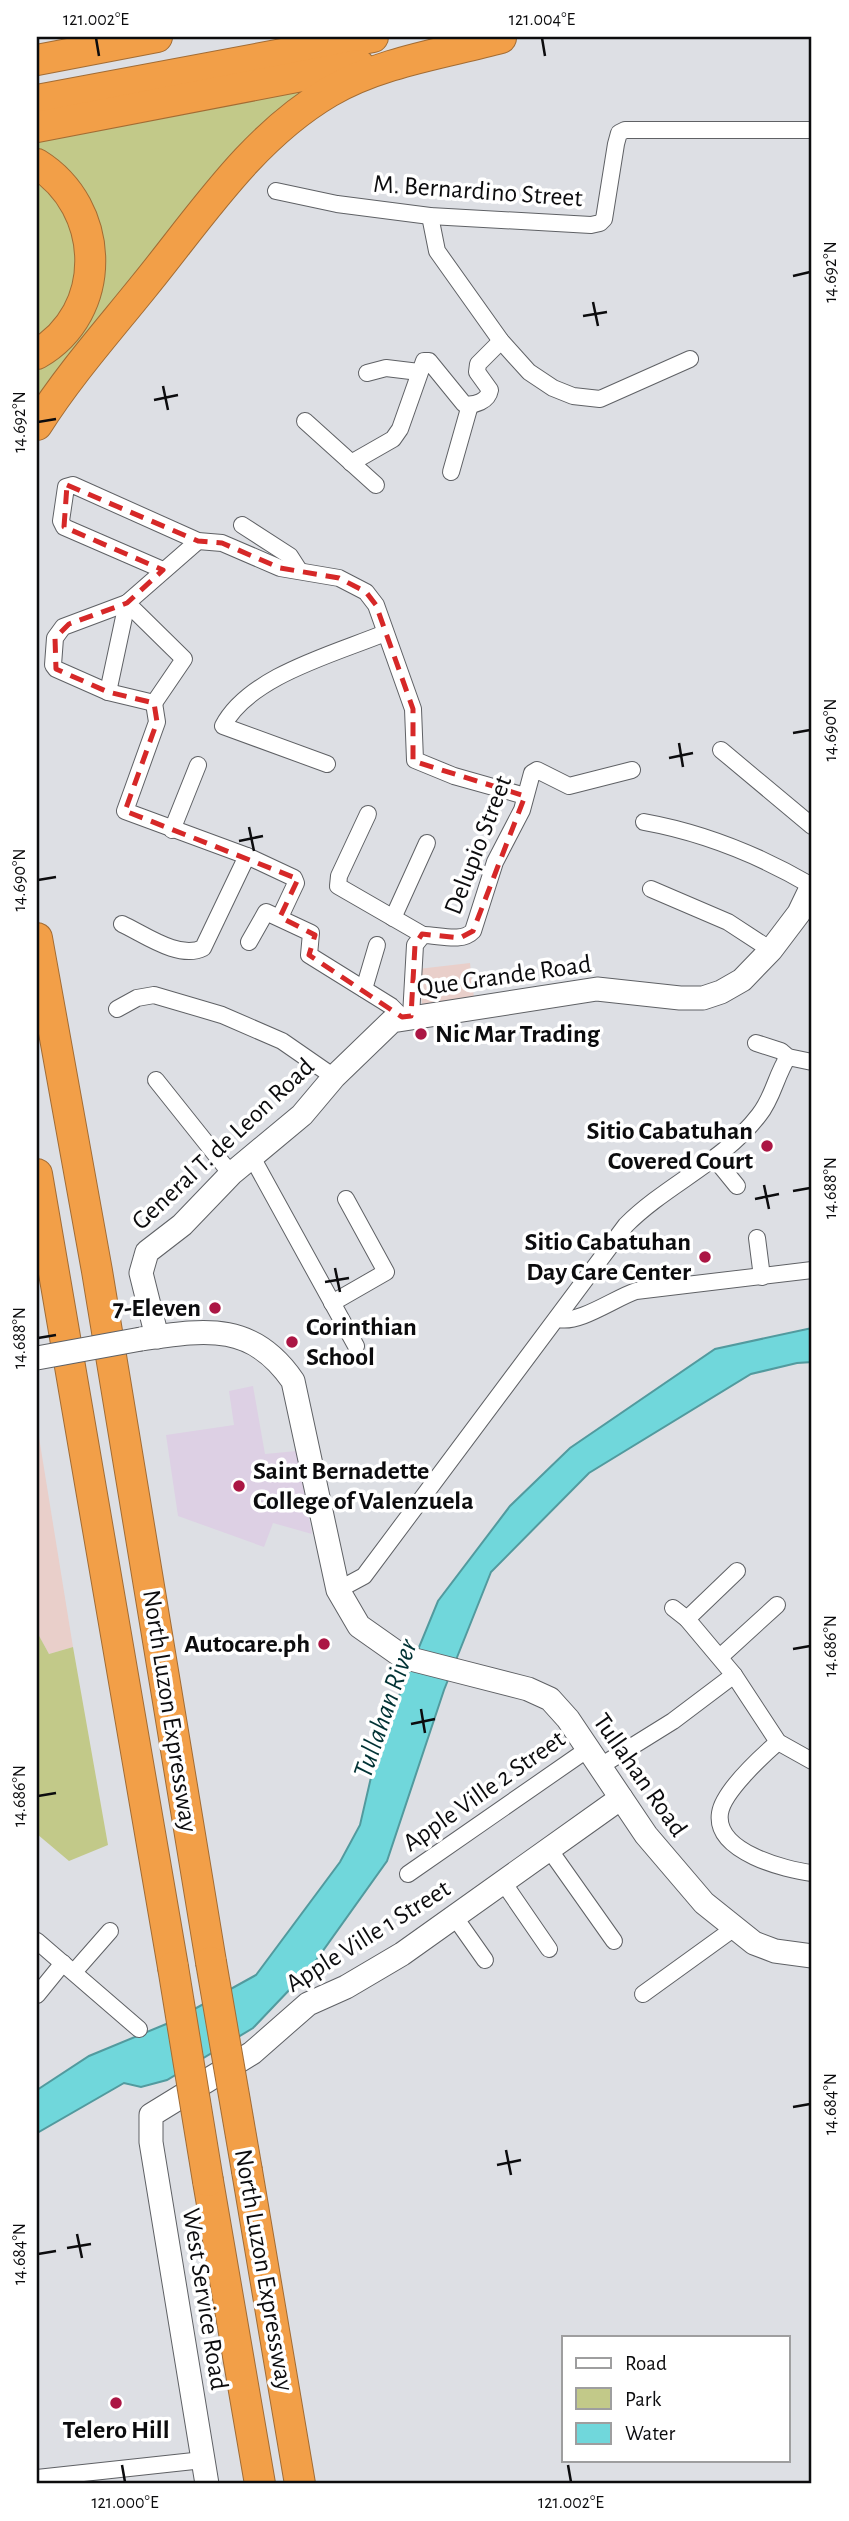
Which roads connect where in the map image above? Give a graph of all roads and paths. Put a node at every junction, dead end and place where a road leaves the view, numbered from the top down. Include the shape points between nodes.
1 (157, 37) edge
2 (270, 37) edge
3 (373, 37) edge
4 (504, 37) edge
5 (37, 60) edge
6 (37, 81) edge
7 (37, 100) edge
8 (37, 127) edge
9 (812, 130) edge
10 (37, 164) edge
11 (276, 191) dead end
12 (430, 216) junction
13 (501, 341) junction
14 (37, 354) edge
15 (690, 359) dead end
16 (419, 372) junction
17 (367, 373) dead end
18 (470, 405) junction
19 (305, 421) dead end
20 (37, 425) edge
21 (351, 463) junction
22 (451, 472) dead end
23 (376, 485) dead end
24 (242, 525) dead end
25 (198, 541) junction
26 (163, 570) junction
27 (299, 570) junction
28 (127, 603) junction
29 (385, 633) junction
30 (107, 692) junction
31 (154, 703) junction
32 (721, 750) dead end
33 (327, 764) dead end
34 (198, 765) dead end
35 (632, 770) dead end
36 (525, 796) junction
37 (368, 814) dead end
38 (644, 822) dead end
39 (812, 826) edge
40 (172, 830) junction
41 (427, 843) dead end
42 (247, 856) junction
43 (812, 886) edge
44 (651, 889) dead end
45 (280, 916) junction
46 (393, 918) junction
47 (122, 924) dead end
48 (423, 935) junction
49 (37, 938) edge
50 (248, 942) dead end
51 (377, 945) dead end
52 (771, 950) junction
53 (364, 989) junction
54 (117, 1009) dead end
55 (406, 1017) junction
56 (756, 1043) dead end
57 (788, 1057) junction
58 (812, 1062) edge
59 (334, 1077) junction
60 (156, 1080) dead end
61 (252, 1157) junction
62 (715, 1159) junction
63 (37, 1174) edge
64 (232, 1174) junction
65 (737, 1186) dead end
66 (346, 1199) dead end
67 (757, 1238) dead end
68 (812, 1270) edge
69 (762, 1277) junction
70 (332, 1303) junction
71 (559, 1319) junction
72 (149, 1338) junction
73 (356, 1346) dead end
74 (37, 1358) edge
75 (737, 1571) dead end
76 (338, 1590) junction
77 (777, 1605) dead end
78 (673, 1608) dead end
79 (687, 1619) junction
80 (720, 1657) junction
81 (734, 1675) junction
82 (778, 1742) junction
83 (594, 1758) junction
84 (812, 1761) edge
85 (621, 1798) junction
86 (549, 1849) junction
87 (812, 1873) edge
88 (408, 1874) dead end
89 (503, 1882) junction
90 (454, 1916) junction
91 (733, 1929) junction
92 (110, 1931) dead end
93 (37, 1941) edge
94 (614, 1941) dead end
95 (549, 1949) dead end
96 (812, 1956) edge
97 (485, 1960) dead end
98 (69, 1968) junction
99 (643, 1994) dead end
100 (37, 1995) edge
101 (139, 2029) dead end
102 (149, 2123) joint
103 (203, 2460) junction
104 (37, 2478) edge
105 (207, 2484) edge
106 (260, 2484) edge
107 (300, 2484) edge

1 - 5 highway
2 - 6 highway
3 - 7 highway
4 - 8 highway
4 - 20 highway via 371,73 331,90 283,123 246,159 71,376
9 - 12 street, M. Bernardino Street via 625,130 616,144 606,214 600,223
10 - 14 highway via 68,191 81,211 91,253 89,283 78,313
11 - 12 street, M. Bernardino Street
12 - 13 street via 437,251
13 - 15 street via 529,372 553,388 587,399 600,399
13 - 18 street via 478,364 477,372 490,394
16 - 17 street via 386,368
16 - 18 street via 429,361 464,404
16 - 21 street via 393,439
18 - 22 street
19 - 21 street
21 - 23 street
24 - 27 street via 290,556
25 - 26 street
25 - 26 street via 73,485 66,487 64,527
25 - 27 street via 222,543 280,568
26 - 28 street
27 - 29 street via 340,578 366,592 376,605
28 - 30 street
28 - 30 street via 69,624 55,638 54,667
28 - 31 street via 184,659
29 - 33 street via 264,684 230,713 223,726
29 - 36 street via 413,709 415,760
30 - 31 street
31 - 40 street via 157,722 125,811
32 - 39 street
34 - 40 street
35 - 36 street, Delupio Street via 569,786 537,769 528,780
36 - 48 street, Delupio Street via 495,862 472,931 460,938
37 - 46 street via 338,886
38 - 43 street via 688,830 727,844
40 - 42 street
41 - 46 street
42 - 45 street via 296,880
42 - 47 street via 203,948 192,952 171,947
43 - 52 main road, Que Grande Road via 799,913
44 - 52 street via 728,922
45 - 50 street via 262,915
45 - 53 street via 311,933 309,955
46 - 48 street
48 - 55 street, Delupio Street via 415,945
49 - 107 highway, North Luzon Expressway, bridge
51 - 53 street
52 - 55 main road, Que Grande Road via 742,980 703,998 597,989
53 - 55 street
54 - 59 street via 154,995 199,1008 282,1041
55 - 59 main road, General T. de Leon Road via 382,1030
56 - 57 street
57 - 58 street
57 - 62 street via 759,1115
59 - 61 main road, General T. de Leon Road via 302,1115
60 - 64 street
61 - 64 main road, General T. de Leon Road
61 - 70 street
62 - 65 street
62 - 71 street via 645,1206 626,1225
63 - 106 highway, North Luzon Expressway, bridge
64 - 72 main road, General T. de Leon Road via 182,1225 147,1252 141,1273
66 - 70 street via 386,1272
67 - 69 street
68 - 69 street
69 - 71 street via 636,1291 578,1318
70 - 73 street
71 - 76 street via 364,1576
72 - 74 main road, bridge
72 - 76 main road via 224,1333 262,1347 293,1381
75 - 79 street
76 - 83 main road, Tullahan Road via 359,1626 404,1657 550,1699
77 - 80 street
78 - 79 street
79 - 80 street
80 - 81 street
81 - 82 street
81 - 83 street, Apple Ville 2 Street via 673,1721
82 - 84 street
82 - 87 street via 756,1761 720,1813 723,1829 741,1851 781,1869
83 - 85 main road, Tullahan Road
83 - 88 street, Apple Ville 2 Street
85 - 86 main road, Apple Ville 1 Street
85 - 91 main road, Tullahan Road via 679,1877
86 - 89 main road, Apple Ville 1 Street
86 - 94 street
89 - 90 main road, Apple Ville 1 Street
89 - 95 street
90 - 97 street
90 - 102 main road, Apple Ville 1 Street via 402,1954 307,2004 253,2053 159,2108
91 - 96 main road, Tullahan Road via 775,1951
91 - 99 street
92 - 98 street
93 - 98 street
98 - 100 street
98 - 101 street
102 - 103 main road, West Service Road
103 - 104 street
103 - 105 main road, West Service Road

